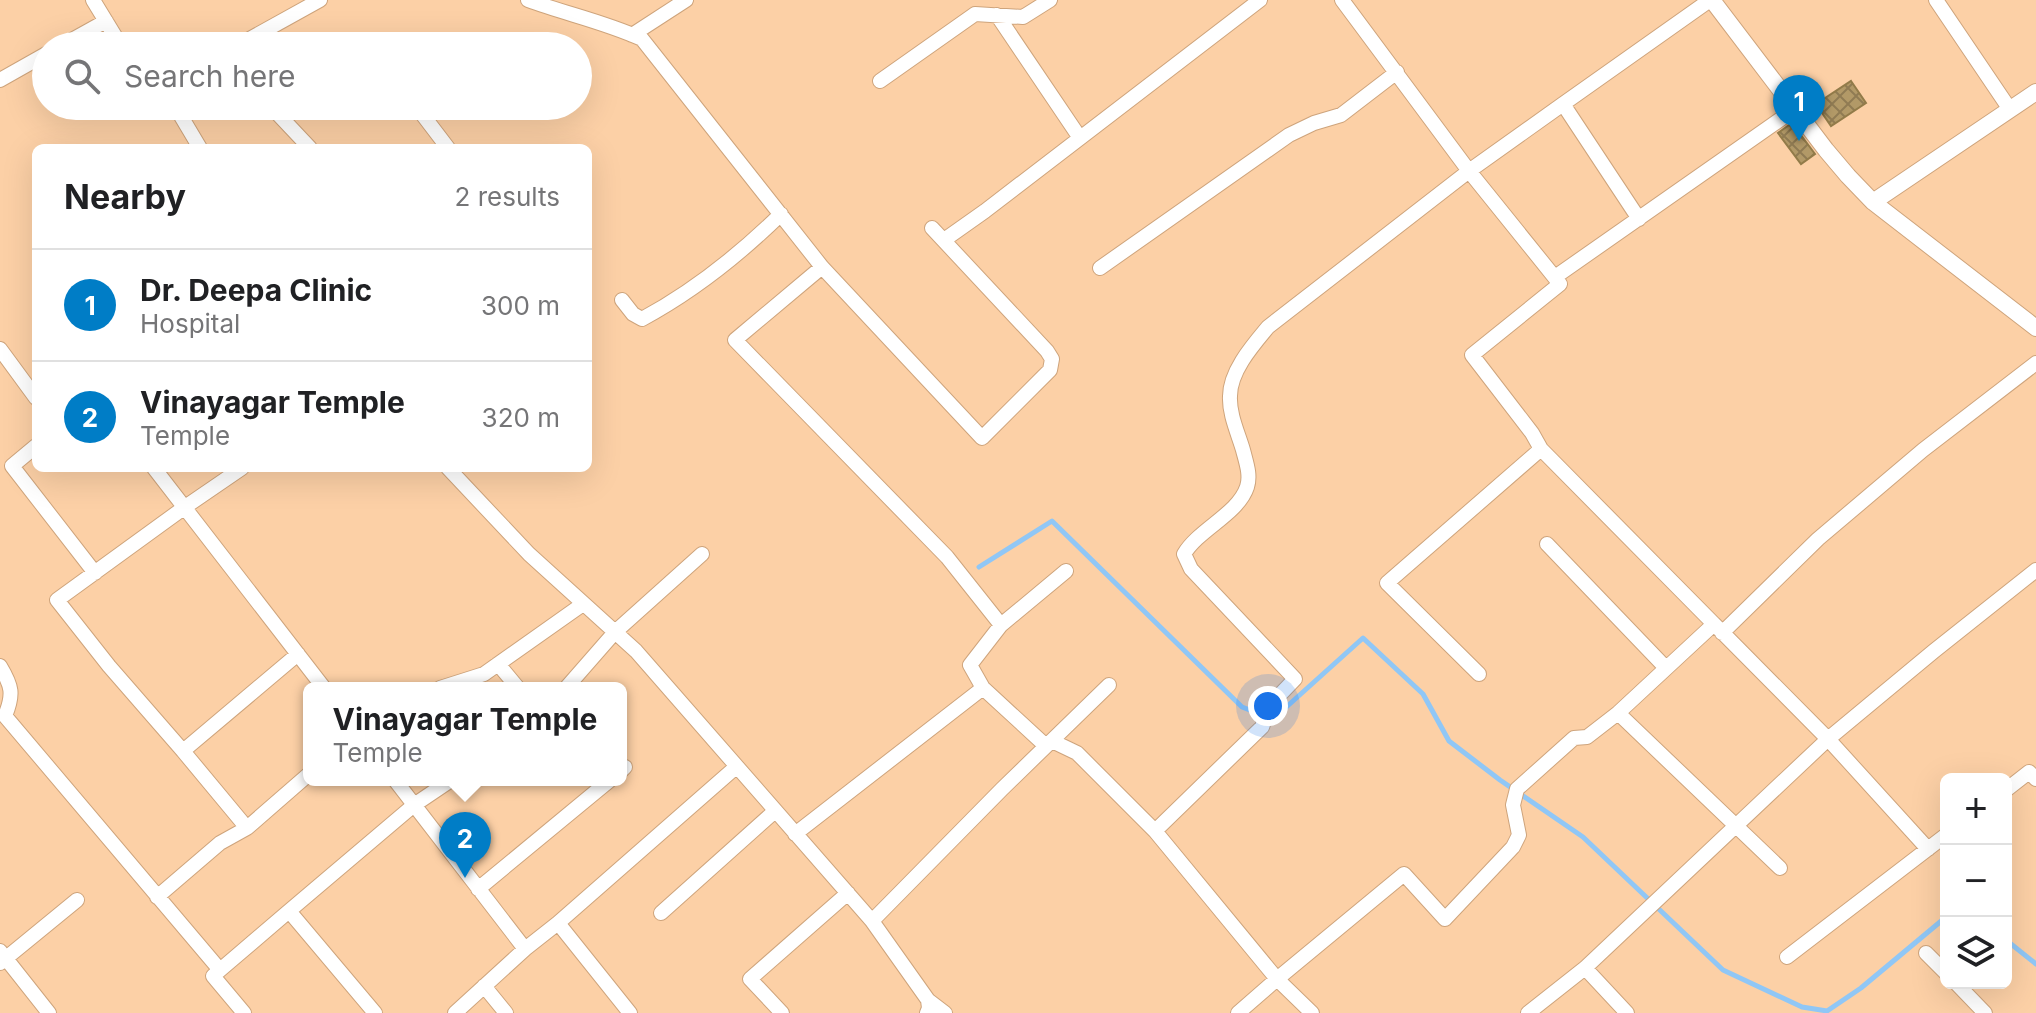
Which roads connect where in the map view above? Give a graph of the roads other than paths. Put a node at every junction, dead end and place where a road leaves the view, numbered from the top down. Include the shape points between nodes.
1 (93, 0) edge
2 (320, 0) edge
3 (528, 0) edge
4 (686, 0) edge
5 (1050, 0) edge
6 (1260, 0) edge
7 (1342, 0) edge
8 (1711, 0) edge
9 (1936, 0) edge
10 (997, 15) junction
11 (106, 21) junction
12 (86, 32) edge
13 (113, 32) edge
14 (262, 32) edge
15 (632, 35) junction
16 (32, 62) edge
17 (1397, 72) junction
18 (0, 80) edge
19 (880, 81) dead end
20 (2036, 92) edge
21 (1563, 104) junction
22 (2009, 108) junction
23 (1795, 109) junction
24 (183, 120) edge
25 (284, 120) edge
26 (427, 120) edge
27 (1080, 138) junction
28 (198, 144) edge
29 (306, 144) edge
30 (445, 144) edge
31 (1469, 171) junction
32 (1873, 202) junction
33 (781, 214) junction
34 (1639, 219) junction
35 (932, 228) dead end
36 (944, 240) junction
37 (822, 267) junction
38 (1100, 268) dead end
39 (1555, 277) junction
40 (622, 300) dead end
41 (2036, 328) edge
42 (0, 349) edge
43 (2036, 363) edge
44 (32, 393) edge
45 (32, 449) edge
46 (1541, 449) junction
47 (12, 466) junction
48 (157, 472) edge
49 (236, 472) edge
50 (452, 472) edge
51 (0, 476) edge
52 (185, 507) junction
53 (1547, 544) dead end
54 (702, 554) dead end
55 (2036, 570) edge
56 (1066, 571) dead end
57 (95, 573) junction
58 (583, 604) junction
59 (1001, 625) junction
60 (1718, 628) junction
61 (615, 632) junction
62 (298, 654) junction
63 (498, 664) junction
64 (0, 666) edge
65 (1666, 668) junction
66 (1479, 674) dead end
67 (319, 682) edge
68 (459, 682) edge
69 (513, 682) edge
70 (571, 682) edge
71 (1109, 685) dead end
72 (983, 688) junction
73 (1618, 713) junction
74 (1828, 739) junction
75 (1049, 743) junction
76 (183, 751) junction
77 (736, 767) junction
78 (303, 779) edge
79 (2036, 779) edge
80 (2012, 785) edge
81 (400, 786) edge
82 (442, 786) edge
83 (603, 786) edge
84 (414, 805) junction
85 (775, 811) junction
86 (1736, 827) junction
87 (247, 828) junction
88 (1155, 831) junction
89 (795, 834) junction
90 (1940, 840) edge
91 (1928, 849) junction
92 (1780, 868) dead end
93 (478, 889) junction
94 (848, 893) junction
95 (157, 897) junction
96 (77, 900) dead end
97 (289, 911) junction
98 (661, 913) dead end
99 (872, 921) junction
100 (558, 923) junction
101 (525, 949) junction
102 (1926, 953) dead end
103 (2, 957) edge
104 (1787, 957) dead end
105 (1940, 967) edge
106 (1585, 968) junction
107 (220, 970) junction
108 (1277, 979) junction
109 (484, 986) junction
110 (1962, 989) edge
111 (928, 1007) edge
112 (49, 1013) edge
113 (244, 1013) edge
114 (375, 1013) edge
115 (455, 1013) edge
116 (506, 1013) edge
117 (630, 1013) edge
118 (782, 1013) edge
119 (945, 1013) edge
120 (1238, 1013) edge
121 (1312, 1013) edge
122 (1528, 1013) edge
123 (1627, 1013) edge
124 (1985, 1013) edge

1 - 11 street
2 - 14 street
3 - 15 street
4 - 15 street
5 - 10 street via 1023,17
6 - 27 street
7 - 17 street
8 - 21 street
8 - 23 street
9 - 22 street
10 - 19 street via 975,14
10 - 27 street
11 - 12 street
11 - 13 street
15 - 33 street via 659,59
16 - 18 street
17 - 31 street
17 - 38 street via 1341,115 1289,135
20 - 22 street
21 - 31 street
21 - 34 street
22 - 32 street
23 - 32 street
23 - 34 street
24 - 28 street
25 - 29 street
26 - 30 street
27 - 36 street
31 - 39 street
31 - 88 street via 1268,327 1238,369 1229,394 1249,482 1244,496 1184,554 1191,569 1295,679 1270,705 1262,727
32 - 41 street
33 - 37 street
33 - 40 street via 719,269 642,319
34 - 39 street
35 - 36 street
36 - 37 street via 1052,359 1050,370 982,438
37 - 59 street via 735,340 947,557
39 - 46 street via 1560,284 1472,355
42 - 44 street
43 - 60 street via 1923,450
45 - 47 street
46 - 60 street
46 - 66 street via 1387,583
47 - 51 street
47 - 57 street
48 - 52 street
49 - 52 street
50 - 58 street
52 - 57 street
52 - 62 street
53 - 65 street
54 - 61 street
55 - 74 street
56 - 59 street
57 - 76 street via 57,600
58 - 61 street
58 - 63 street
59 - 72 street via 970,665
60 - 65 street
60 - 74 street
61 - 70 street
61 - 77 street
62 - 67 street
62 - 76 street
63 - 68 street
63 - 69 street
64 - 95 street via 11,689 5,716
65 - 73 street
71 - 75 street
72 - 75 street
72 - 89 street
73 - 86 street
73 - 108 street via 1587,737 1574,738 1515,796 1519,835 1513,847 1445,919 1404,874
74 - 86 street
74 - 91 street
75 - 88 street via 1077,753
75 - 99 street
76 - 87 street
77 - 85 street
77 - 100 street
78 - 87 street
79 - 80 street via 2029,772
81 - 84 street
82 - 84 street
83 - 93 street
84 - 93 street
84 - 97 street
85 - 89 street
85 - 98 street
86 - 92 street
86 - 106 street
87 - 95 street via 220,843
88 - 108 street
89 - 94 street
90 - 91 street
91 - 104 street
93 - 101 street
94 - 99 street
94 - 118 street via 750,979
95 - 107 street
96 - 103 street
97 - 107 street
97 - 114 street
99 - 111 street
100 - 101 street
100 - 117 street
101 - 109 street
102 - 105 street
103 - 112 street
106 - 122 street
106 - 123 street
107 - 113 street via 213,976
108 - 120 street
108 - 121 street
109 - 115 street
109 - 116 street
110 - 124 street
111 - 119 street

